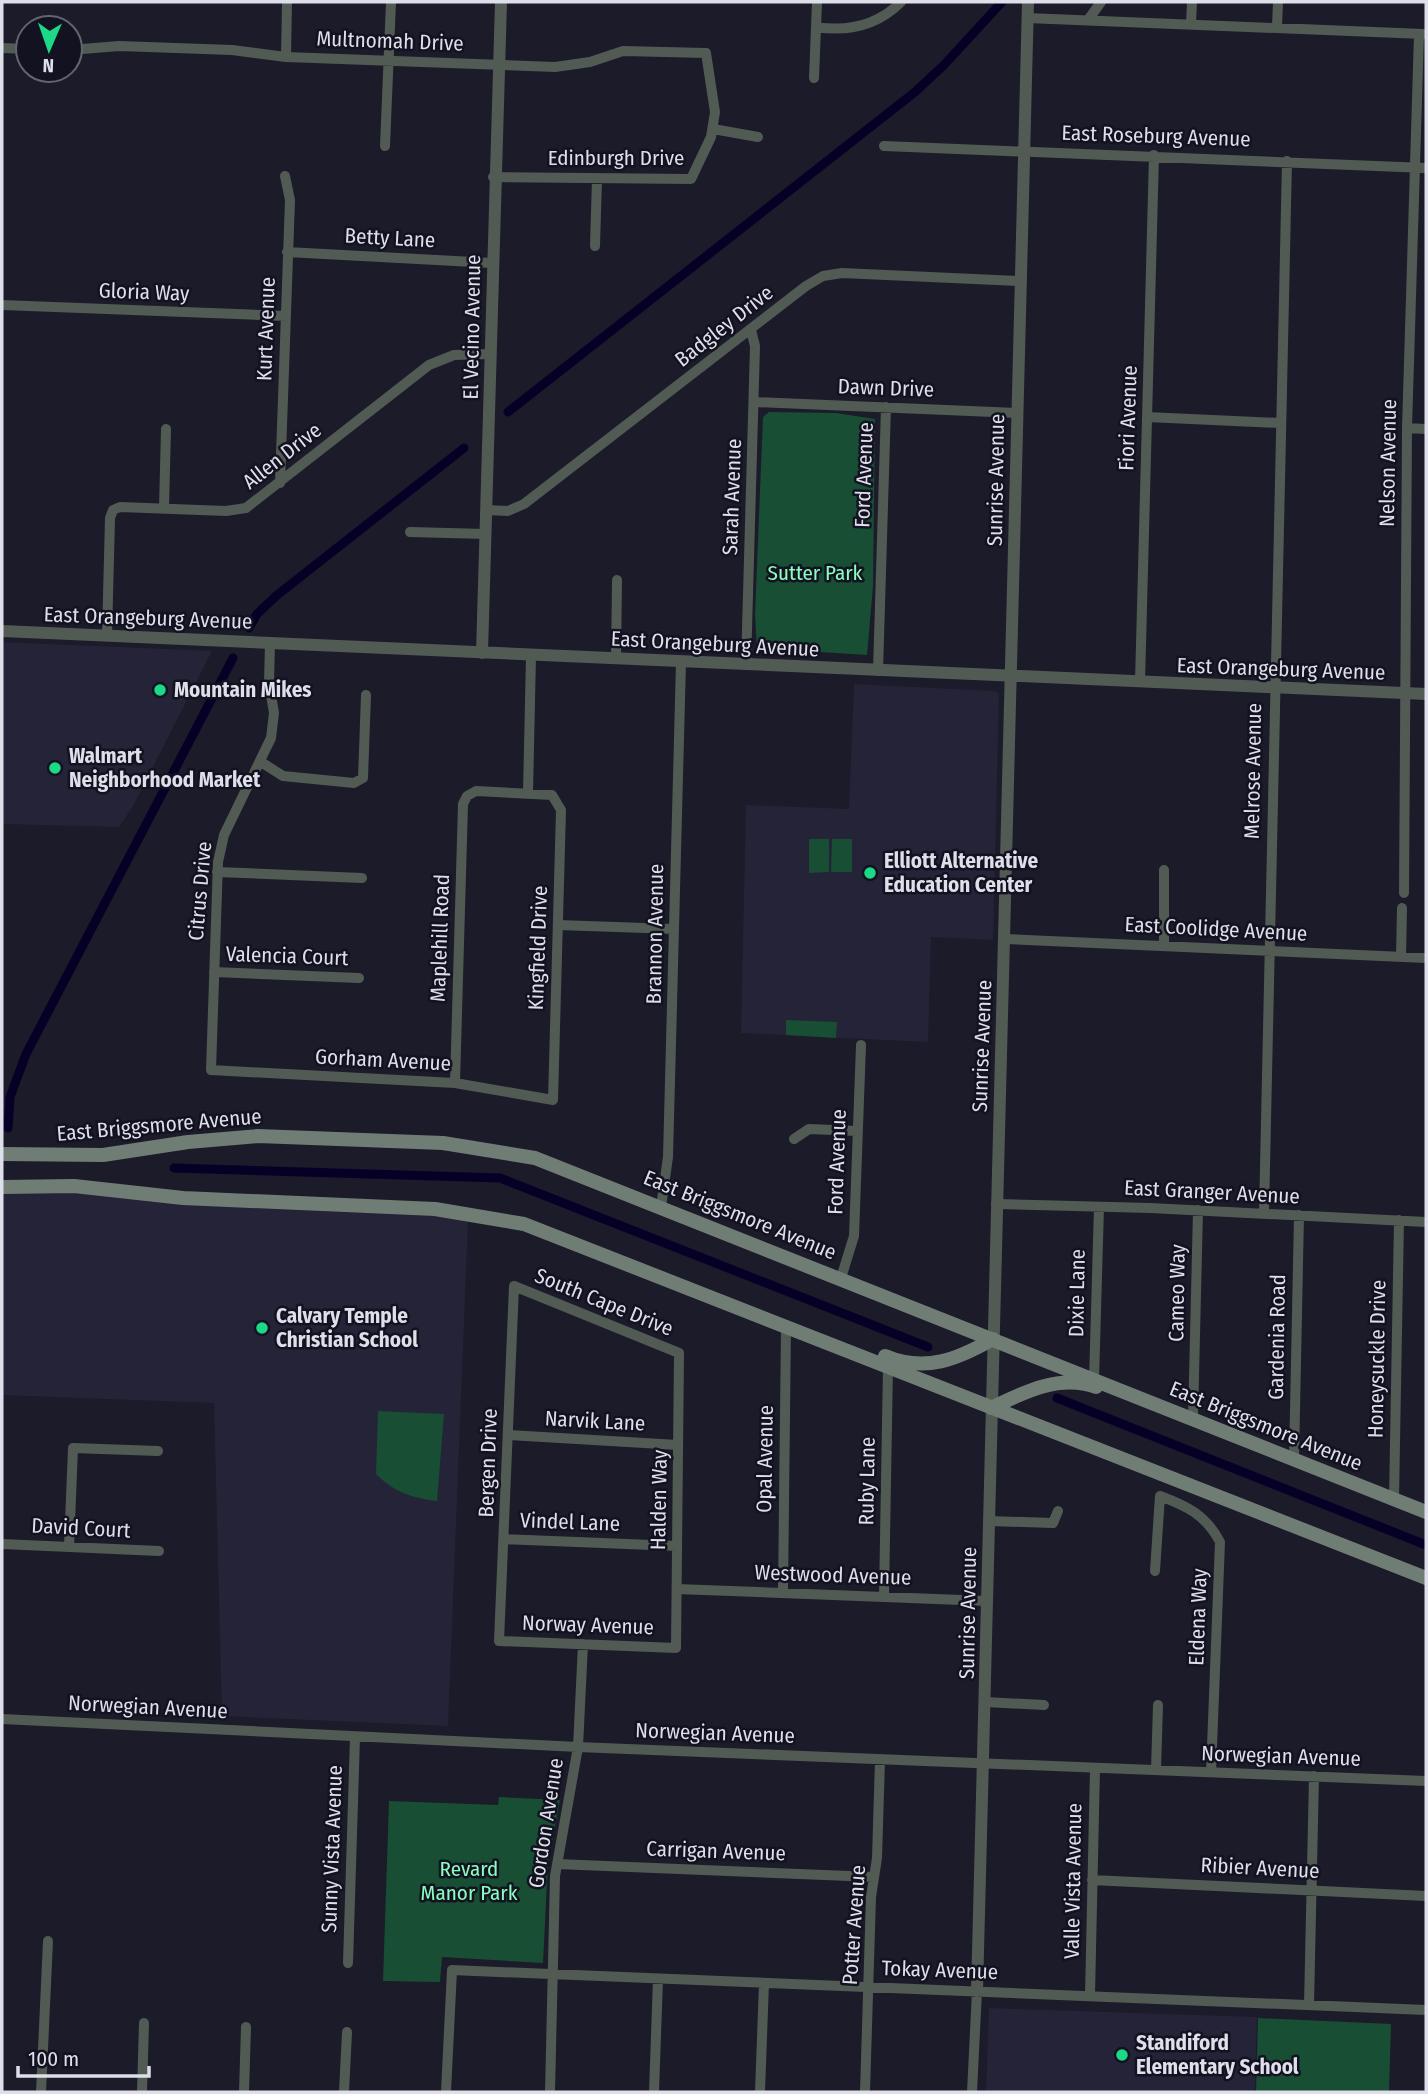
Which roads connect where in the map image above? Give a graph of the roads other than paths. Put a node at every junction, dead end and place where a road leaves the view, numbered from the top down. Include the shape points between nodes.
1 (287, 2) edge
2 (391, 2) edge
3 (501, 2) edge
4 (817, 2) edge
5 (901, 2) edge
6 (1028, 2) edge
7 (1101, 2) edge
8 (1192, 2) edge
9 (1278, 2) edge
10 (1027, 18) junction
11 (1088, 20) junction
12 (1191, 23) junction
13 (816, 27) junction
14 (1277, 27) junction
15 (1423, 34) edge
16 (84, 49) edge
17 (706, 53) joint
18 (286, 57) junction
19 (390, 59) junction
20 (499, 65) junction
21 (814, 78) dead end
22 (713, 129) junction
23 (758, 137) dead end
24 (385, 146) dead end
25 (884, 146) dead end
26 (1024, 150) junction
27 (1154, 155) junction
28 (1287, 161) junction
29 (1414, 167) junction
30 (1426, 168) edge
31 (285, 176) dead end
32 (494, 177) junction
33 (597, 179) junction
34 (595, 246) dead end
35 (287, 252) junction
36 (492, 263) junction
37 (1020, 281) junction
38 (2, 305) edge
39 (286, 316) junction
40 (751, 330) junction
41 (491, 354) junction
42 (754, 402) junction
43 (886, 407) junction
44 (1017, 413) junction
45 (1147, 417) junction
46 (1280, 423) junction
47 (1407, 428) junction
48 (166, 429) dead end
49 (1426, 429) edge
50 (280, 483) junction
51 (164, 508) junction
52 (487, 510) junction
53 (410, 532) dead end
54 (486, 534) junction
55 (617, 580) dead end
56 (2, 631) edge
57 (107, 635) junction
58 (270, 642) junction
59 (482, 653) junction
60 (531, 656) junction
61 (616, 659) junction
62 (681, 662) junction
63 (746, 665) junction
64 (878, 671) junction
65 (1010, 677) junction
66 (1140, 682) junction
67 (1273, 688) junction
68 (1405, 693) junction
69 (1426, 694) edge
70 (366, 695) dead end
71 (261, 762) junction
72 (528, 793) junction
73 (1164, 870) dead end
74 (217, 872) junction
75 (362, 878) dead end
76 (1404, 893) dead end
77 (1402, 908) dead end
78 (558, 925) junction
79 (674, 929) junction
80 (1005, 939) junction
81 (1164, 946) junction
82 (1269, 951) junction
83 (1401, 957) junction
84 (1426, 958) edge
85 (214, 972) junction
86 (359, 978) dead end
87 (861, 1045) dead end
88 (211, 1070) joint
89 (455, 1083) junction
90 (553, 1100) joint
91 (857, 1130) junction
92 (794, 1139) dead end
93 (2, 1154) edge
94 (2, 1186) edge
95 (996, 1204) junction
96 (1099, 1206) junction
97 (661, 1207) junction
98 (1198, 1210) junction
99 (1264, 1213) junction
100 (1298, 1215) junction
101 (1399, 1220) junction
102 (1426, 1222) edge
103 (841, 1278) junction
104 (514, 1286) joint
105 (786, 1326) junction
106 (993, 1339) junction
107 (833, 1345) junction
108 (679, 1353) joint
109 (888, 1366) junction
110 (1094, 1380) junction
111 (1141, 1398) junction
112 (991, 1408) junction
113 (1193, 1419) junction
114 (509, 1435) junction
115 (678, 1445) junction
116 (158, 1451) dead end
117 (1294, 1459) junction
118 (1394, 1499) junction
119 (1058, 1511) dead end
120 (1426, 1512) edge
121 (989, 1521) junction
122 (504, 1539) junction
123 (2, 1544) edge
124 (677, 1546) junction
125 (69, 1547) junction
126 (159, 1551) dead end
127 (1155, 1571) dead end
128 (1426, 1578) edge
129 (677, 1588) junction
130 (783, 1592) junction
131 (884, 1597) junction
132 (987, 1601) junction
133 (499, 1641) joint
134 (583, 1644) junction
135 (676, 1648) joint
136 (985, 1702) junction
137 (1044, 1705) dead end
138 (1158, 1705) dead end
139 (2, 1719) edge
140 (355, 1737) junction
141 (578, 1747) junction
142 (880, 1759) junction
143 (983, 1763) junction
144 (1095, 1768) junction
145 (1156, 1770) junction
146 (1211, 1772) junction
147 (1314, 1776) junction
148 (1426, 1782) edge
149 (557, 1864) junction
150 (874, 1877) junction
151 (1092, 1880) junction
152 (1312, 1889) junction
153 (1426, 1896) edge
154 (48, 1941) dead end
155 (348, 1963) dead end
156 (553, 1975) junction
157 (658, 1979) junction
158 (764, 1983) junction
159 (869, 1987) junction
160 (977, 1991) junction
161 (1090, 1995) junction
162 (1309, 2005) junction
163 (1426, 2010) edge
164 (144, 2023) dead end
165 (246, 2027) dead end
166 (347, 2032) dead end
167 (41, 2092) edge
168 (142, 2092) edge
169 (244, 2092) edge
170 (344, 2092) edge
171 (446, 2092) edge
172 (550, 2092) edge
173 (654, 2092) edge
174 (760, 2092) edge
175 (865, 2092) edge
176 (972, 2092) edge

1 - 18 street
2 - 19 street
3 - 20 street, El Vecino Avenue
4 - 13 street
5 - 13 street via 882,17 855,28
6 - 10 street, Sunrise Avenue
7 - 11 street
8 - 12 street
9 - 14 street
10 - 11 street
10 - 26 street, Sunrise Avenue
11 - 12 street
12 - 14 street
13 - 21 street
14 - 15 street
15 - 29 street, Nelson Avenue
16 - 18 street, Multnomah Drive via 232,50
17 - 20 street, Multnomah Drive via 623,51 573,66
17 - 22 street, Edinburgh Drive via 715,104
18 - 19 street, Multnomah Drive
19 - 20 street, Multnomah Drive
19 - 24 street
20 - 32 street, El Vecino Avenue
22 - 23 street
22 - 33 street, Edinburgh Drive via 691,179
25 - 26 street, East Roseburg Avenue
26 - 27 street, East Roseburg Avenue
26 - 37 street, Sunrise Avenue
27 - 28 street, East Roseburg Avenue
27 - 45 street, Fiori Avenue
28 - 29 street, East Roseburg Avenue
28 - 46 street, Melrose Avenue
29 - 30 street, East Roseburg Avenue
29 - 47 street, Nelson Avenue
31 - 35 street, Kurt Avenue via 290,200
32 - 33 street, Edinburgh Drive
32 - 36 street, El Vecino Avenue
33 - 34 street
35 - 36 street, Betty Lane
35 - 39 street, Kurt Avenue
36 - 41 street, El Vecino Avenue
37 - 40 street, Badgley Drive via 832,274 806,286
37 - 44 street, Sunrise Avenue
38 - 39 street, Gloria Way
39 - 50 street, Kurt Avenue
40 - 42 street, Sarah Avenue
40 - 52 street, Badgley Drive via 524,504 508,511
41 - 50 street, Allen Drive via 454,355 429,365
41 - 52 street, El Vecino Avenue
42 - 43 street, Dawn Drive
42 - 63 street, Sarah Avenue
43 - 44 street, Dawn Drive
43 - 64 street, Ford Avenue
44 - 65 street, Sunrise Avenue
45 - 46 street
45 - 66 street, Fiori Avenue
46 - 67 street, Melrose Avenue
47 - 49 street
47 - 68 street, Nelson Avenue
48 - 51 street
50 - 51 street, Allen Drive via 235,511
51 - 57 street, Allen Drive via 113,510
52 - 54 street, El Vecino Avenue
53 - 54 street
54 - 59 street, El Vecino Avenue
55 - 61 street
56 - 57 street, East Orangeburg Avenue
57 - 58 street, East Orangeburg Avenue
58 - 59 street, East Orangeburg Avenue
58 - 71 street, Citrus Drive via 274,725
59 - 60 street, East Orangeburg Avenue
60 - 61 street, East Orangeburg Avenue
60 - 72 street
61 - 62 street, East Orangeburg Avenue
62 - 63 street, East Orangeburg Avenue
62 - 79 street, Brannon Avenue
63 - 64 street, East Orangeburg Avenue
64 - 65 street, East Orangeburg Avenue
65 - 66 street, East Orangeburg Avenue
65 - 80 street, Sunrise Avenue
66 - 67 street, East Orangeburg Avenue
67 - 68 street, East Orangeburg Avenue
67 - 82 street, Melrose Avenue
68 - 69 street, East Orangeburg Avenue
68 - 76 street, Nelson Avenue
70 - 71 street via 363,778 354,783 283,776
71 - 74 street, Citrus Drive via 224,835
72 - 78 street, Kingfield Drive via 557,798 561,810
72 - 89 street, Maplehill Road via 476,791 463,804
73 - 81 street
74 - 75 street
74 - 85 street, Citrus Drive
77 - 83 street
78 - 79 street
78 - 90 street, Kingfield Drive
79 - 97 street, Brannon Avenue via 668,1157
80 - 81 street, East Coolidge Avenue
80 - 95 street, Sunrise Avenue
81 - 82 street, East Coolidge Avenue
82 - 83 street, East Coolidge Avenue
82 - 99 street, Melrose Avenue
83 - 84 street, East Coolidge Avenue
85 - 86 street, Valencia Court
85 - 88 street, Citrus Drive
87 - 91 street, Ford Avenue
88 - 89 street, Gorham Avenue
89 - 90 street, Gorham Avenue
91 - 92 street via 809,1129
91 - 103 street, Ford Avenue via 854,1236
93 - 97 main road, East Briggsmore Avenue via 103,1156 258,1136 443,1143 535,1158
94 - 105 main road via 74,1186 183,1198 479,1214 550,1232
95 - 96 street, East Granger Avenue
95 - 106 street, Sunrise Avenue
96 - 98 street, East Granger Avenue
96 - 110 street, Dixie Lane
97 - 103 main road, East Briggsmore Avenue
98 - 99 street, East Granger Avenue
98 - 113 street, Cameo Way
99 - 100 street, East Granger Avenue
100 - 101 street, East Granger Avenue
100 - 117 street, Gardenia Road
101 - 102 street, East Granger Avenue
101 - 118 street, Honeysuckle Drive
103 - 106 main road, East Briggsmore Avenue
104 - 108 street, South Cape Drive
104 - 114 street, Bergen Drive
105 - 107 main road
105 - 130 street, Opal Avenue
106 - 107 main road via 958,1359 918,1364 858,1345
106 - 110 main road, East Briggsmore Avenue
106 - 112 street, Sunrise Avenue
107 - 109 main road
108 - 115 street, Halden Way
109 - 112 main road
109 - 131 street, Ruby Lane
110 - 111 main road, East Briggsmore Avenue
111 - 112 main road via 1090,1385 1043,1385
111 - 113 main road, East Briggsmore Avenue
112 - 121 street, Sunrise Avenue
112 - 128 main road
113 - 117 main road, East Briggsmore Avenue
114 - 115 street, Narvik Lane
114 - 122 street, Bergen Drive
115 - 124 street, Halden Way
116 - 125 street via 73,1448
117 - 118 main road, East Briggsmore Avenue
118 - 120 main road, East Briggsmore Avenue
119 - 121 street via 1053,1523
121 - 132 street, Sunrise Avenue
122 - 124 street, Vindel Lane
122 - 133 street, Bergen Drive
123 - 125 street, David Court
124 - 129 street, Halden Way
125 - 126 street, David Court
127 - 146 street, Eldena Way via 1160,1496 1191,1508 1220,1542
129 - 130 street, Westwood Avenue
129 - 135 street, Halden Way
130 - 131 street, Westwood Avenue
131 - 132 street, Westwood Avenue
132 - 136 street, Sunrise Avenue
133 - 134 street, Norway Avenue
134 - 135 street, Norway Avenue
134 - 141 street, Gordon Avenue
136 - 137 street
136 - 143 street, Sunrise Avenue
138 - 145 street
139 - 140 street, Norwegian Avenue
140 - 141 street, Norwegian Avenue
140 - 155 street, Sunny Vista Avenue
141 - 142 street, Norwegian Avenue
141 - 149 street, Gordon Avenue
142 - 143 street, Norwegian Avenue
142 - 150 street, Potter Avenue
143 - 144 street, Norwegian Avenue
143 - 160 street, Sunrise Avenue
144 - 145 street, Norwegian Avenue
144 - 151 street, Valle Vista Avenue
145 - 146 street, Norwegian Avenue
146 - 147 street, Norwegian Avenue
147 - 148 street, Norwegian Avenue
147 - 152 street
149 - 150 street, Carrigan Avenue
149 - 156 street, Gordon Avenue
150 - 159 street, Potter Avenue
151 - 152 street, Ribier Avenue
151 - 161 street, Valle Vista Avenue
152 - 153 street, Ribier Avenue
152 - 162 street
154 - 167 street
156 - 157 street, Tokay Avenue
156 - 171 street, Tokay Avenue via 452,1970
156 - 172 street, Gordon Avenue
157 - 158 street, Tokay Avenue
157 - 173 street
158 - 159 street, Tokay Avenue
158 - 174 street
159 - 160 street, Tokay Avenue
159 - 175 street, Potter Avenue
160 - 161 street, Tokay Avenue
160 - 176 street, Sunrise Avenue
161 - 162 street, Tokay Avenue
162 - 163 street, Tokay Avenue
164 - 168 street
165 - 169 street
166 - 170 street

